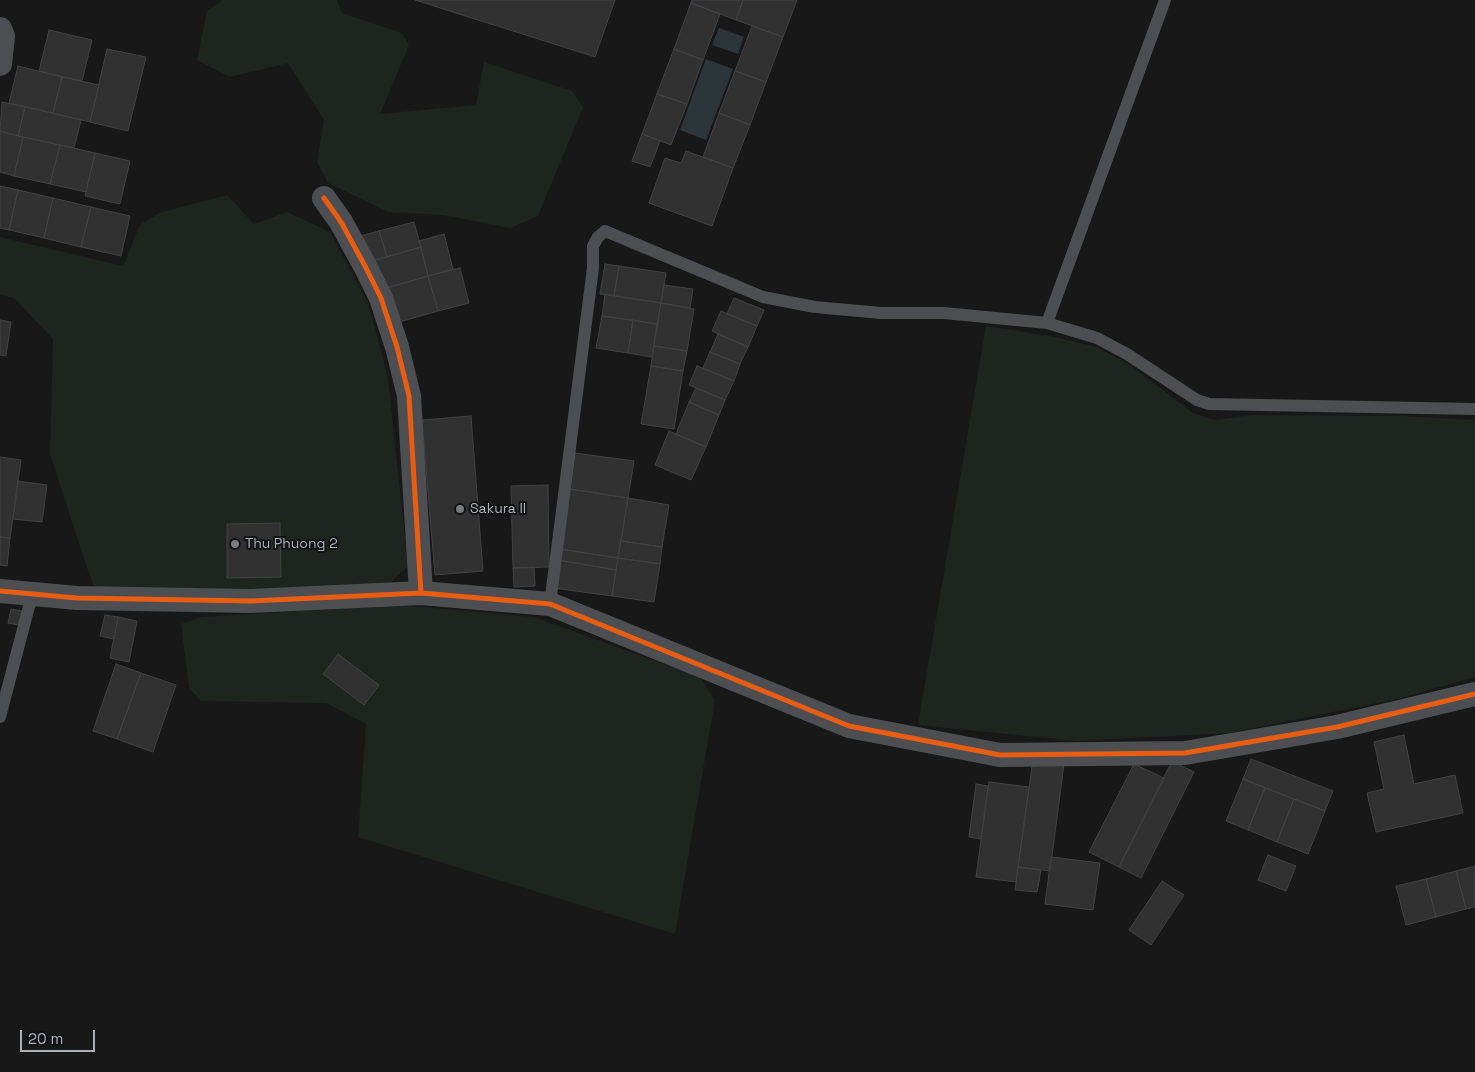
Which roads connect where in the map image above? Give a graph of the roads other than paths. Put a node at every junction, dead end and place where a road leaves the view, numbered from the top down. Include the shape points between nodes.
1 (1166, 0) edge
2 (0, 30) edge
3 (0, 64) edge
4 (324, 198) dead end
5 (1046, 323) junction
6 (1475, 409) edge
7 (0, 591) edge
8 (421, 593) junction
9 (32, 595) junction
10 (550, 604) junction
11 (1475, 694) edge
12 (0, 717) edge

1 - 5 lane
2 - 3 street via 4,36
4 - 8 street via 366,266 381,298 397,347 409,396
5 - 6 lane via 1097,338 1197,400 1209,404
5 - 10 lane via 944,313 881,313 815,307 763,297 605,231 593,246
7 - 9 street
8 - 9 street via 251,601
8 - 10 street
9 - 12 lane
10 - 11 street via 849,726 1000,756 1184,753 1337,727

